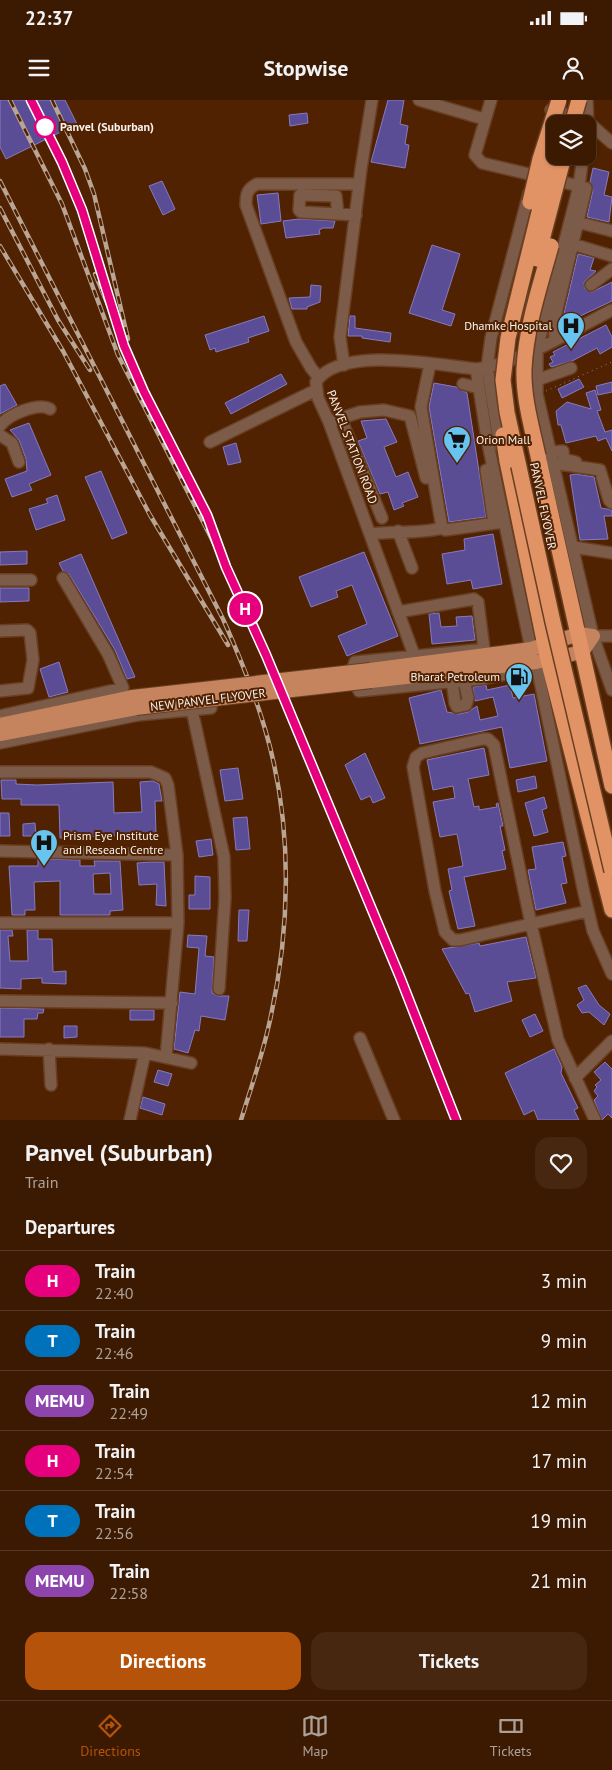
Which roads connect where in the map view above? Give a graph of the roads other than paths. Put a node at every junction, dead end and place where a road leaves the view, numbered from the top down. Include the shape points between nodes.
1 (372, 100) edge
2 (419, 100) edge
3 (491, 100) edge
4 (568, 100) edge
5 (579, 100) edge
6 (586, 100) edge
7 (555, 103) edge
8 (564, 115) edge
9 (575, 115) edge
10 (575, 115) edge
11 (587, 115) edge
12 (484, 119) junction
13 (596, 130) edge
14 (612, 143) edge
15 (549, 165) edge
16 (550, 165) edge
17 (550, 165) edge
18 (568, 165) edge
19 (582, 165) edge
20 (533, 176) junction
21 (580, 182) junction
22 (359, 184) junction
23 (338, 214) dead end
24 (356, 215) junction
25 (575, 222) junction
26 (612, 231) edge
27 (569, 243) junction
28 (612, 256) edge
29 (612, 269) edge
30 (591, 285) dead end
31 (612, 310) edge
32 (555, 340) junction
33 (537, 349) junction
34 (430, 364) junction
35 (344, 365) junction
36 (482, 368) junction
37 (571, 368) dead end
38 (319, 378) junction
39 (537, 380) junction
40 (471, 386) junction
41 (316, 390) junction
42 (50, 409) dead end
43 (342, 419) junction
44 (329, 422) junction
45 (0, 426) edge
46 (0, 435) edge
47 (481, 439) dead end
48 (210, 442) dead end
49 (547, 457) junction
50 (19, 462) dead end
51 (588, 464) dead end
52 (486, 470) dead end
53 (431, 499) dead end
54 (612, 503) edge
55 (499, 523) junction
56 (442, 528) junction
57 (369, 529) junction
58 (398, 531) junction
59 (573, 547) junction
60 (612, 553) edge
61 (412, 568) dead end
62 (62, 578) dead end
63 (0, 580) edge
64 (31, 580) dead end
65 (580, 608) junction
66 (398, 612) junction
67 (540, 616) junction
68 (0, 631) edge
69 (586, 635) junction
70 (612, 636) edge
71 (484, 649) junction
72 (582, 652) junction
73 (540, 654) junction
74 (414, 655) junction
75 (464, 680) junction
76 (452, 681) junction
77 (612, 690) edge
78 (0, 691) edge
79 (134, 702) junction
80 (211, 708) dead end
81 (192, 710) junction
82 (0, 716) edge
83 (0, 724) edge
84 (0, 734) edge
85 (0, 743) edge
86 (0, 772) edge
87 (612, 786) edge
88 (612, 829) edge
89 (0, 851) edge
90 (177, 855) junction
91 (612, 871) edge
92 (612, 910) edge
93 (588, 911) junction
94 (0, 923) edge
95 (178, 924) junction
96 (531, 924) junction
97 (612, 974) edge
98 (219, 989) dead end
99 (0, 1001) edge
100 (172, 1003) junction
101 (360, 1038) dead end
102 (612, 1041) edge
103 (0, 1049) edge
104 (49, 1049) junction
105 (145, 1052) junction
106 (166, 1057) junction
107 (191, 1063) dead end
108 (575, 1078) junction
109 (51, 1085) dead end
110 (130, 1120) edge
111 (394, 1120) edge
112 (595, 1120) edge

1 - 22 street
2 - 12 street
3 - 12 street
4 - 8 highway
5 - 9 highway, bridge
6 - 11 street
7 - 10 street
7 - 20 street
12 - 20 street via 475,155 482,163
13 - 14 street
15 - 67 highway, bridge via 503,318 495,368 507,461
16 - 88 highway, PANVEL FLYOVER, bridge via 513,380 562,621
17 - 91 highway, PANVEL FLYOVER, bridge via 508,338 503,380 553,622
18 - 49 highway, bridge via 567,184 530,325 525,357 525,392
19 - 21 street
20 - 21 street
20 - 36 street
21 - 25 street via 586,187
22 - 24 street
22 - 38 street, PANVEL STATION ROAD via 257,184 249,188 246,195 246,205 293,335
23 - 24 street
24 - 35 street via 340,337
25 - 26 street
25 - 27 street
27 - 28 street
27 - 32 street via 554,322
27 - 33 street
29 - 30 street
31 - 32 street
32 - 33 street
33 - 36 street
33 - 39 street
34 - 35 street via 385,359
34 - 36 street
34 - 56 street via 421,407
35 - 38 street
36 - 40 street
36 - 67 street via 530,602
37 - 39 street
38 - 41 street, PANVEL STATION ROAD
39 - 49 street
40 - 47 street
40 - 55 street
41 - 44 street, PANVEL STATION ROAD
41 - 48 street
42 - 45 street via 38,406 4,420
43 - 44 street
43 - 53 street via 360,412 384,410 410,416
43 - 57 street via 384,517
44 - 57 street, PANVEL STATION ROAD
46 - 50 street via 12,443
49 - 51 street via 562,451 564,459
49 - 54 street via 600,470
49 - 59 street
49 - 65 highway
52 - 55 street
55 - 56 street
55 - 73 street
56 - 58 street
57 - 58 street
57 - 66 street, PANVEL STATION ROAD
58 - 61 street
59 - 60 street
59 - 65 street
62 - 82 street via 108,654 123,688
63 - 64 street
65 - 69 highway
66 - 71 street via 474,599 478,602
66 - 74 street, PANVEL STATION ROAD
67 - 73 highway
68 - 78 street via 30,632 33,660 28,688
69 - 70 street
69 - 72 highway
69 - 73 main road
69 - 77 street
71 - 73 street
71 - 74 street
72 - 73 main road
72 - 87 highway
73 - 75 street
73 - 79 main road, NEW PANVEL FLYOVER, bridge
73 - 92 highway
73 - 93 street
74 - 76 street via 356,662 353,668 359,691
75 - 76 street
75 - 76 street via 468,698 462,708 455,703
79 - 83 main road, NEW PANVEL FLYOVER
79 - 84 main road, NEW PANVEL FLYOVER
80 - 81 street
81 - 85 street via 138,715
81 - 98 street via 224,857 225,898
86 - 90 street via 159,774 168,785
89 - 90 street
90 - 95 street
93 - 96 street
93 - 97 street
94 - 95 street
95 - 100 street
96 - 96 street via 492,741 483,739 422,753 416,757 413,767 445,932 453,940 460,940
96 - 108 street via 558,1040
99 - 100 street
100 - 106 street
101 - 111 street
102 - 108 street
103 - 104 street
104 - 105 street
104 - 109 street
105 - 106 street
105 - 110 street
106 - 107 street
108 - 112 street

